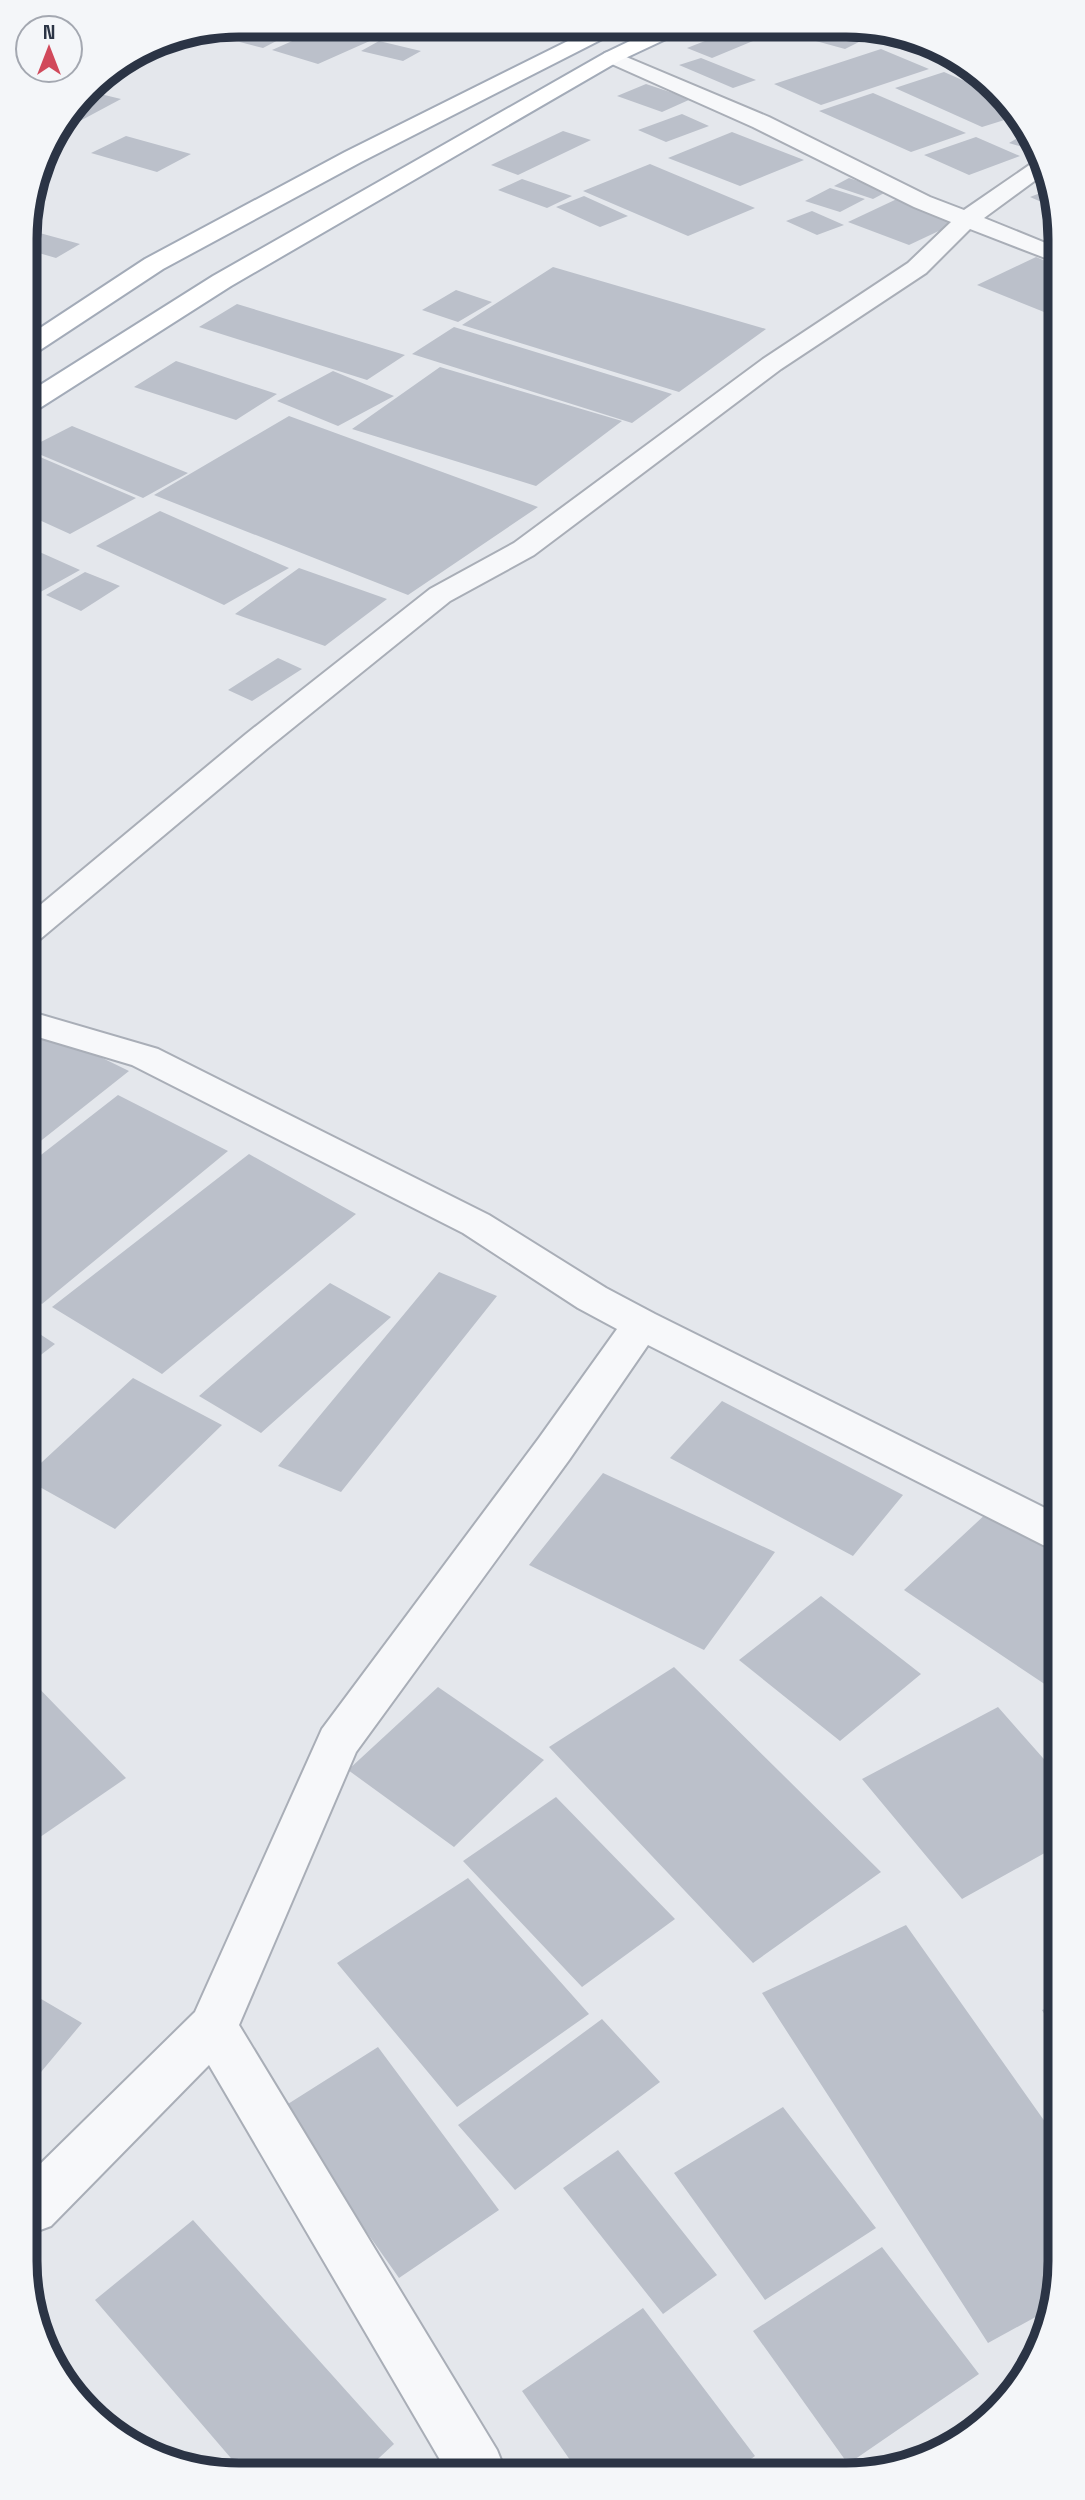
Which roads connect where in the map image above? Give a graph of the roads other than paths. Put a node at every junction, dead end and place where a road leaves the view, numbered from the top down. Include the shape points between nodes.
1 (591, 37) edge
2 (655, 37) edge
3 (612, 57) junction
4 (1035, 169) edge
5 (966, 220) junction
6 (1048, 252) edge
7 (154, 264) junction
8 (222, 281) junction
9 (37, 341) edge
10 (37, 398) edge
11 (37, 925) edge
12 (37, 1025) edge
13 (641, 1324) junction
14 (1048, 1528) edge
15 (213, 2027) junction
16 (37, 2203) edge
17 (473, 2463) edge

1 - 7 main road
2 - 3 main road
3 - 5 street
3 - 8 main road
4 - 5 street
5 - 6 street
5 - 11 street via 917,268 772,364 524,549 440,595
7 - 8 main road via 183,275
7 - 9 main road
8 - 10 main road
12 - 13 street via 145,1057 476,1224
13 - 14 street
13 - 15 street via 338,1742
15 - 16 street
15 - 17 street

